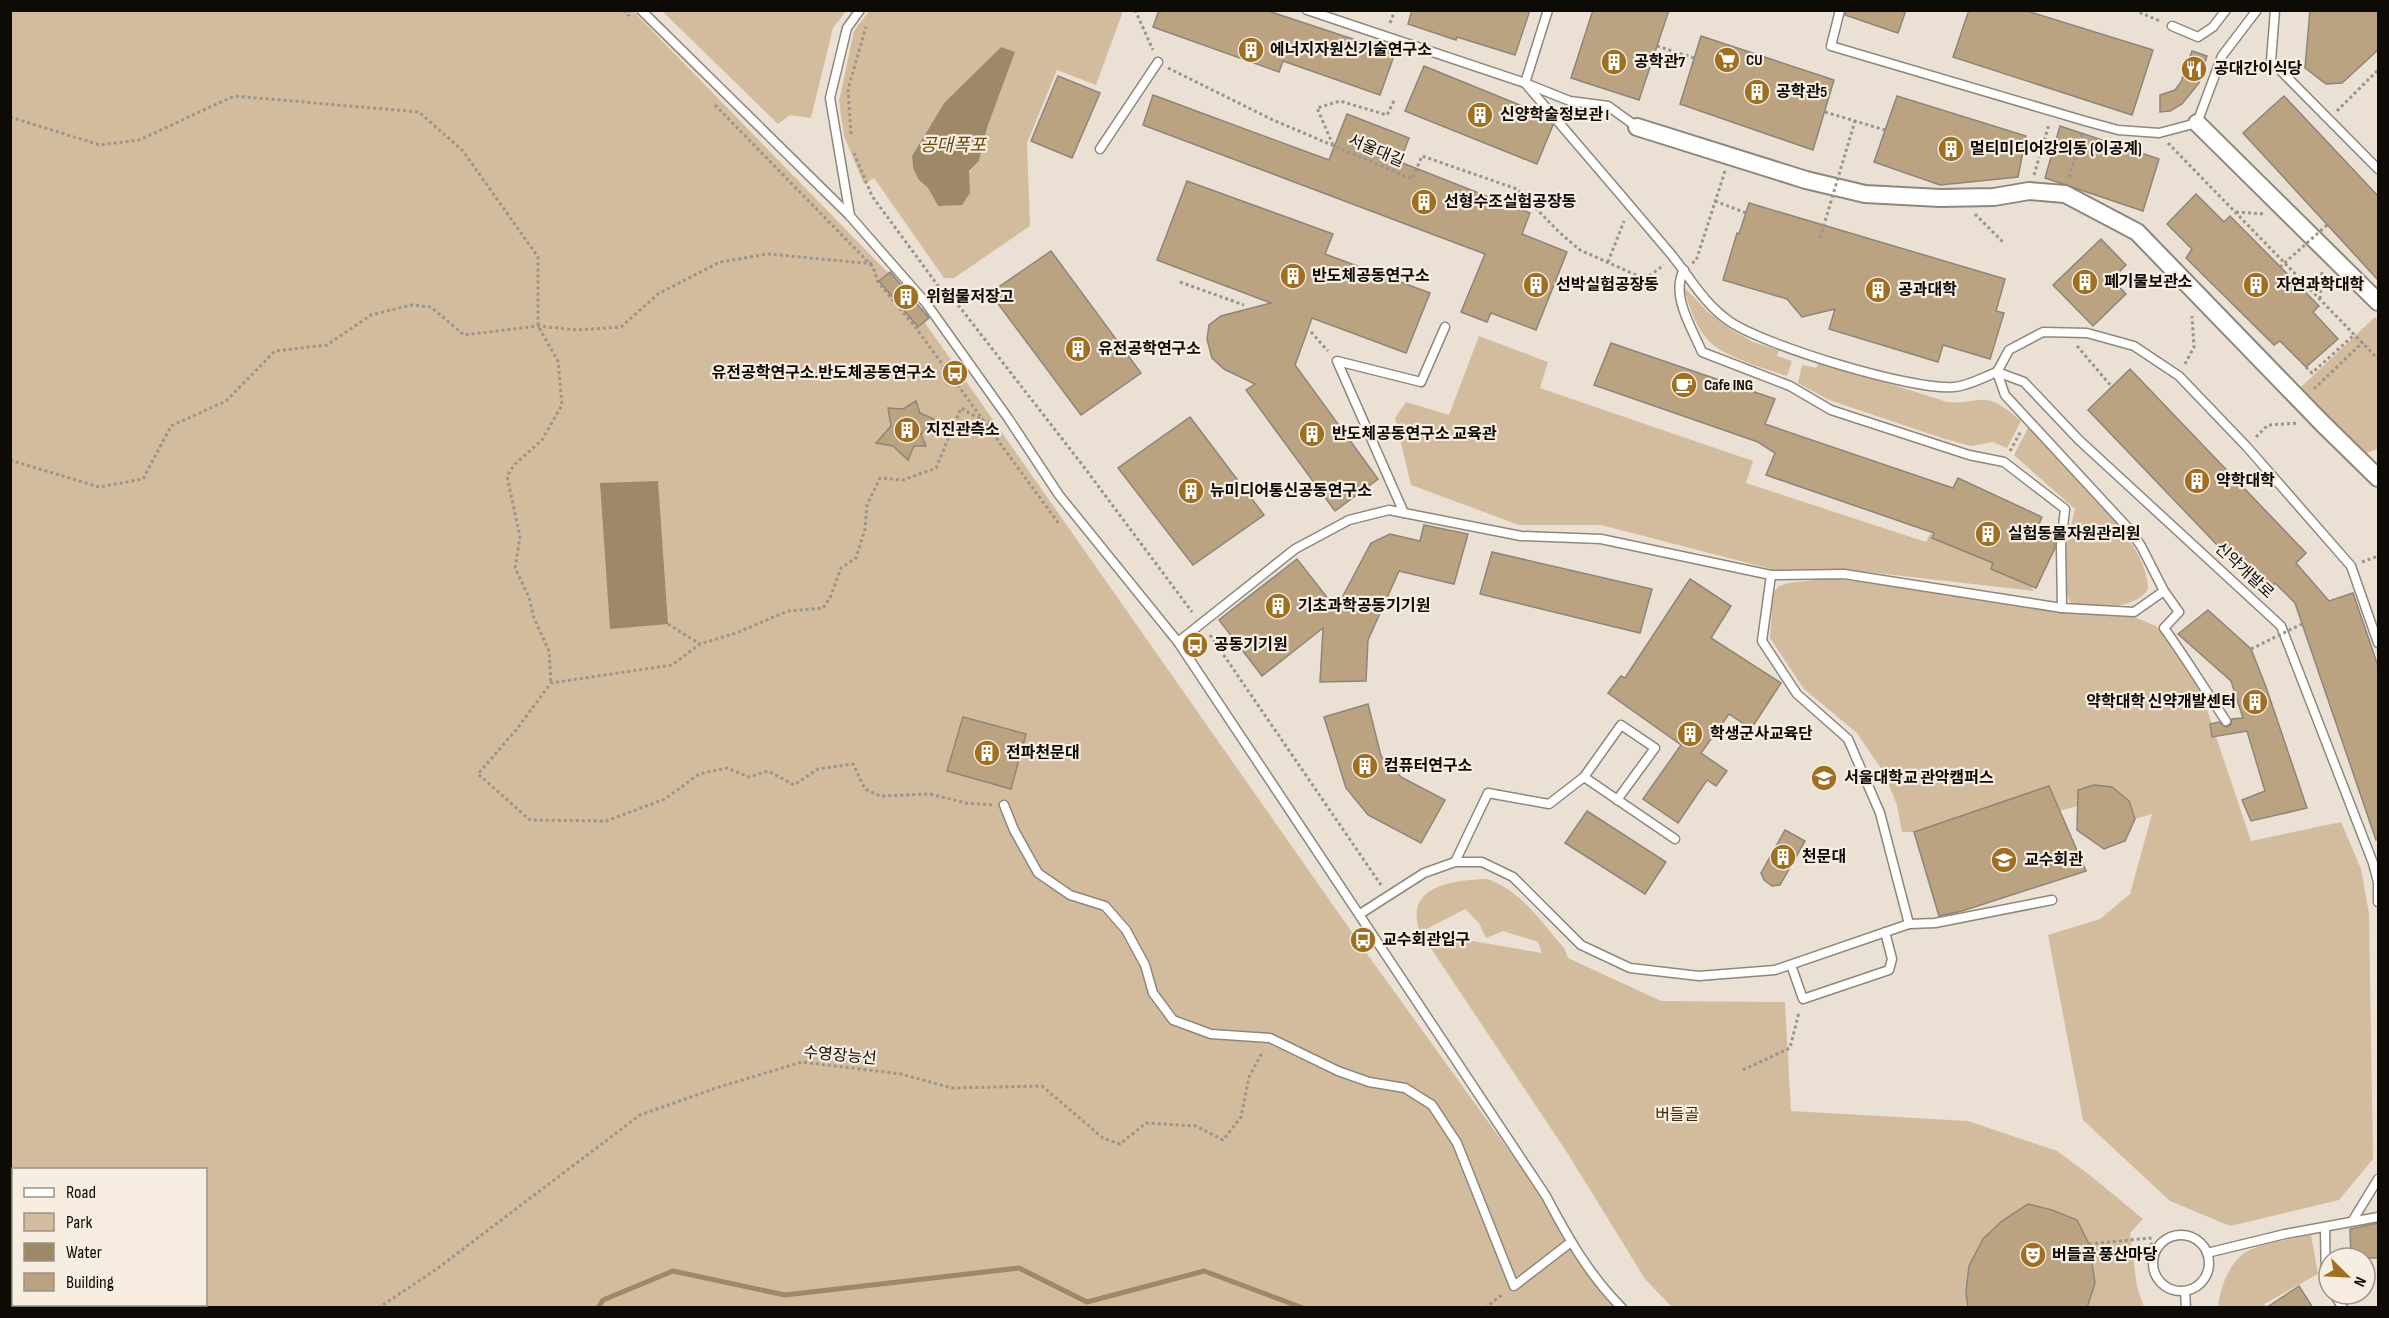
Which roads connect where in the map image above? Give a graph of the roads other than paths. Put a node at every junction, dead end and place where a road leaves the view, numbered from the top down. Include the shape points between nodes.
1 (641, 10) edge
2 (860, 10) edge
3 (1307, 10) edge
4 (1548, 10) edge
5 (1840, 10) edge
6 (2226, 10) edge
7 (2258, 10) edge
8 (2275, 10) edge
9 (2172, 26) road end
10 (1158, 62) road end
11 (1525, 83) junction
12 (2197, 123) junction
13 (1637, 127) joint
14 (1100, 149) dead end
15 (2379, 169) edge
16 (850, 216) junction
17 (1684, 270) junction
18 (2379, 302) edge
19 (1445, 327) dead end
20 (1997, 372) junction
21 (2379, 478) edge
22 (1404, 513) junction
23 (1771, 575) junction
24 (2164, 591) junction
25 (2061, 608) junction
26 (1178, 642) junction
27 (2379, 643) edge
28 (2226, 721) dead end
29 (1584, 777) junction
30 (1617, 800) junction
31 (1004, 806) road end
32 (1675, 839) dead end
33 (1455, 862) junction
34 (2052, 900) dead end
35 (2379, 902) edge
36 (1360, 914) junction
37 (1910, 924) junction
38 (1885, 932) junction
39 (1791, 965) junction
40 (2379, 1179) edge
41 (2379, 1217) edge
42 (2353, 1220) junction
43 (2325, 1228) junction
44 (1571, 1242) junction
45 (2325, 1246) edge
46 (2207, 1254) junction
47 (2185, 1291) junction
48 (1622, 1308) edge
49 (2186, 1308) edge

1 - 16 lane
2 - 16 lane via 847,28 830,98
3 - 11 lane
4 - 11 lane
5 - 12 lane via 1831,46 2118,130 2159,133
6 - 9 lane via 2213,27 2198,37
7 - 12 lane via 2222,57
8 - 15 lane via 2271,61
10 - 14 lane
11 - 13 lane via 1570,100 1608,106
11 - 17 lane
12 - 18 street
13 - 21 street via 1806,180 1865,194 2065,194 2137,232
16 - 26 lane via 926,303 1059,495
17 - 20 lane via 1698,292 1728,320 1780,345 1926,386 1955,387
17 - 25 lane via 1678,280 1679,294 1702,352 1790,386 1831,410 1969,455 2004,462 2065,509
19 - 22 lane via 1421,382 1337,361
20 - 24 lane via 2005,395 2129,529
20 - 27 lane via 2009,350 2043,332 2087,333 2134,346 2179,376 2351,566
20 - 35 lane, 신약개발로 via 2024,382 2079,440 2281,626 2373,863
22 - 23 lane via 1521,536 1601,539
22 - 26 lane via 1389,510 1349,520 1295,549
23 - 25 lane via 1844,574
23 - 37 lane via 1762,642 1797,694 1848,739 1880,813
24 - 25 lane via 2134,612
24 - 28 lane via 2178,612 2163,628
26 - 36 lane
29 - 30 lane
29 - 30 lane via 1621,725 1655,748
29 - 33 lane via 1549,804 1488,793
30 - 32 lane
31 - 44 lane via 1038,873 1070,895 1105,906 1126,930 1145,965 1153,993 1173,1020 1210,1034 1270,1038 1338,1071 1405,1088 1432,1105 1457,1143 1514,1286
33 - 36 lane via 1424,873
33 - 39 lane via 1482,862 1513,877 1581,945 1630,968 1699,976 1775,970
34 - 37 lane via 1935,924
36 - 44 lane via 1546,1196
37 - 38 lane
38 - 39 lane
38 - 39 lane via 1892,959 1889,970 1803,999
40 - 42 lane
41 - 42 lane
42 - 43 lane
43 - 45 lane
43 - 46 lane
44 - 48 lane via 1604,1290
46 - 47 lane via 2209,1265 2203,1280
46 - 47 lane via 2197,1240 2181,1235 2164,1240 2154,1254 2152,1263 2159,1281 2175,1291
47 - 49 lane

